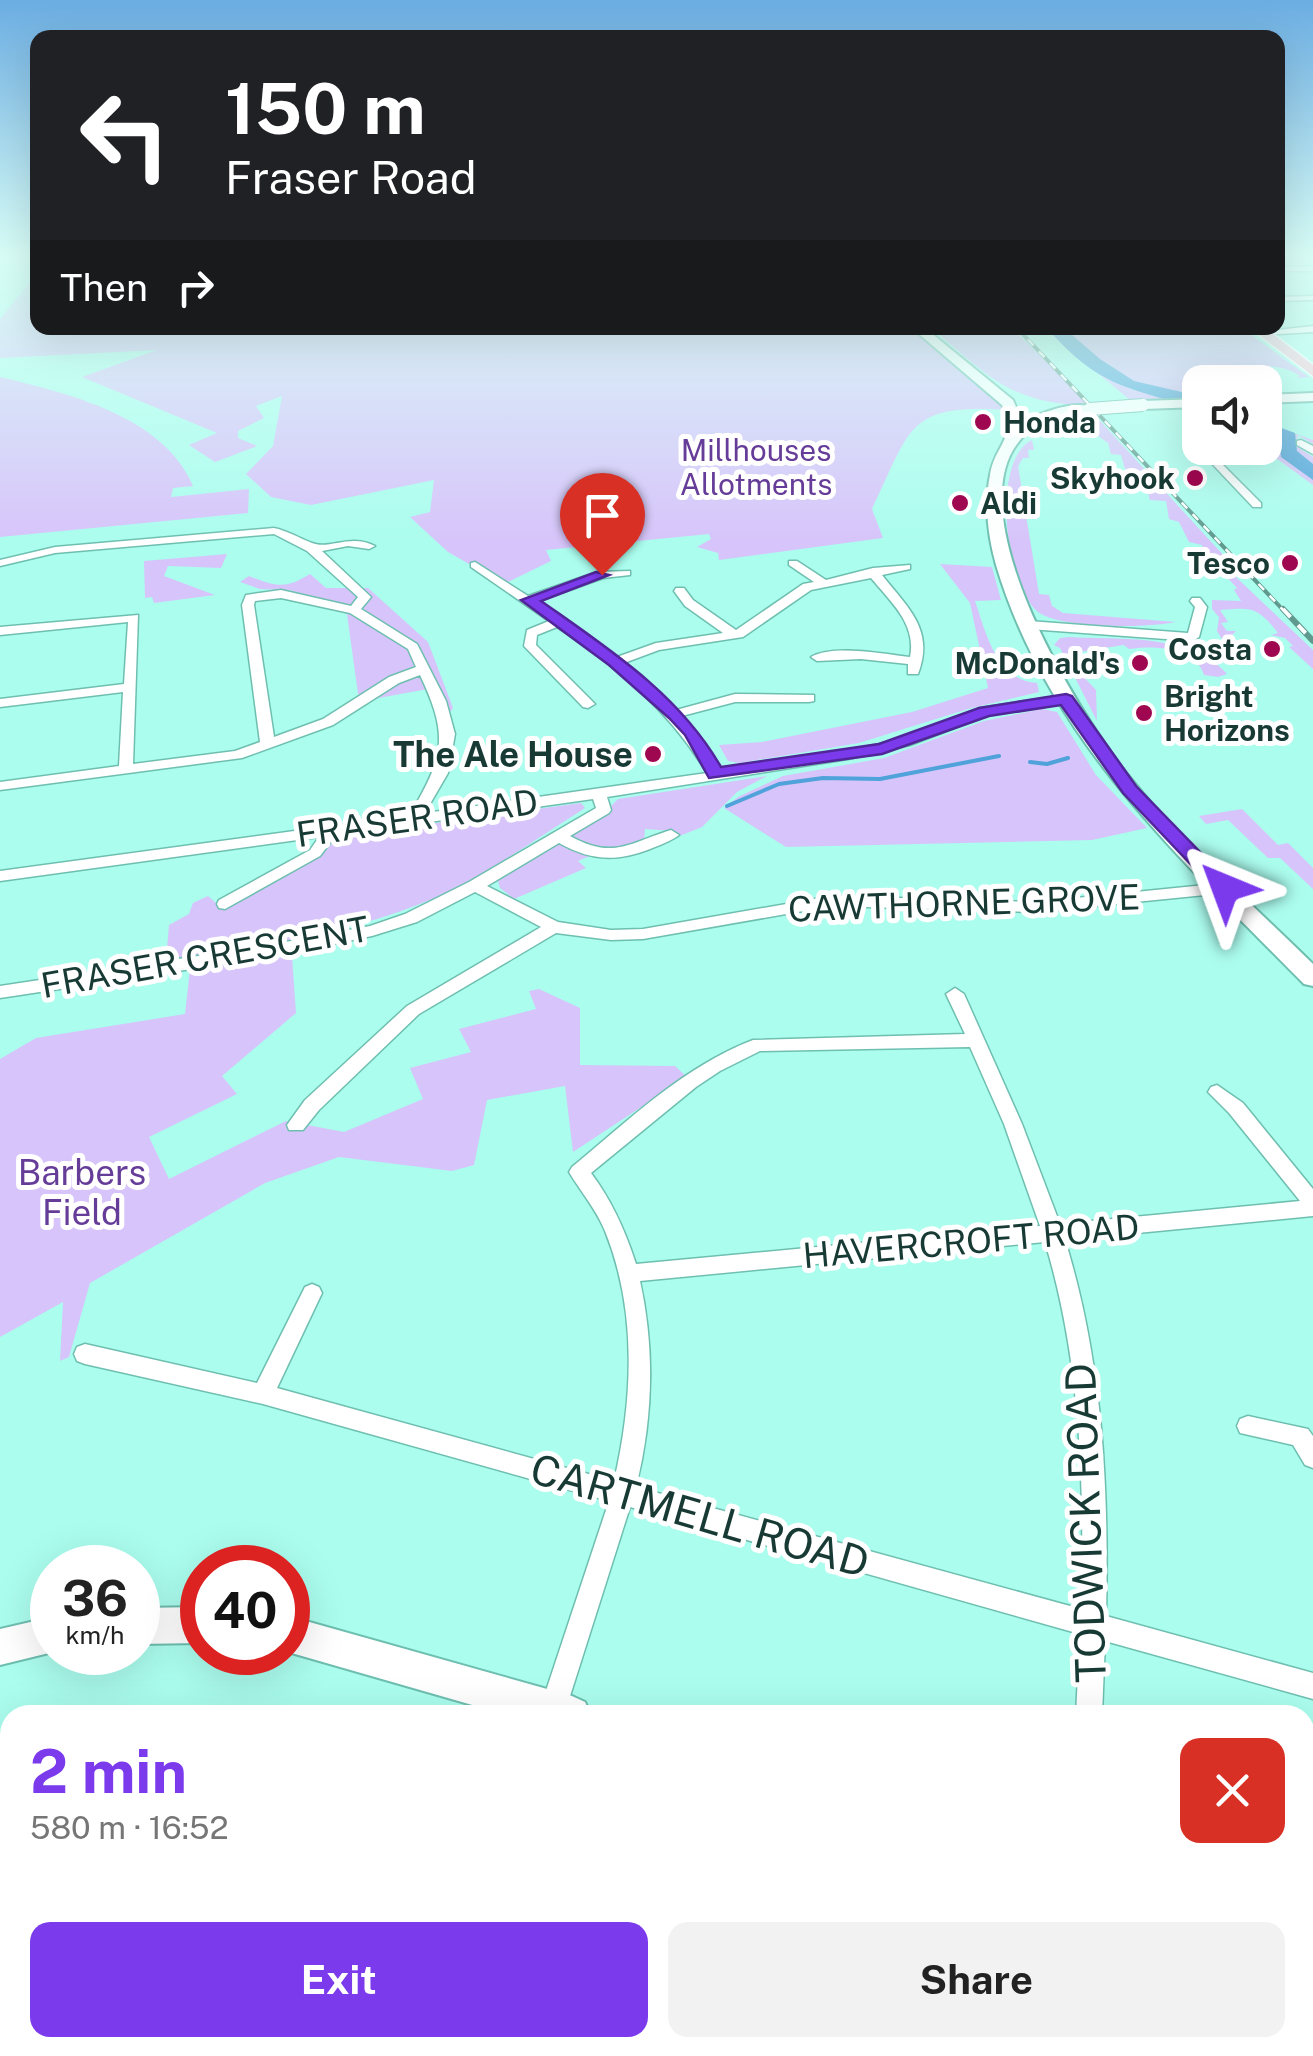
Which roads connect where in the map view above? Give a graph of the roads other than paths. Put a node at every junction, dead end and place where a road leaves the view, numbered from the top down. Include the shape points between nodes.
1 (946, 351) edge
2 (1286, 351) edge
3 (1313, 372) edge
4 (990, 387) junction
5 (1313, 398) edge
6 (1282, 399) edge
7 (1182, 404) edge
8 (1085, 409) junction
9 (1016, 436) junction
10 (1301, 444) dead end
11 (1313, 451) edge
12 (1221, 465) edge
13 (1257, 505) dead end
14 (369, 546) dead end
15 (312, 549) junction
16 (0, 563) edge
17 (794, 564) dead end
18 (475, 565) dead end
19 (906, 567) dead end
20 (872, 572) junction
21 (626, 573) dead end
22 (822, 582) junction
23 (680, 591) dead end
24 (529, 600) junction
25 (1196, 601) dead end
26 (354, 610) junction
27 (560, 622) junction
28 (1029, 624) junction
29 (0, 631) edge
30 (734, 635) junction
31 (816, 658) dead end
32 (615, 662) junction
33 (424, 669) junction
34 (131, 687) junction
35 (809, 698) dead end
36 (1066, 700) junction
37 (0, 703) edge
38 (569, 710) dead end
39 (676, 714) junction
40 (268, 746) junction
41 (126, 770) junction
42 (715, 774) junction
43 (0, 786) edge
44 (599, 794) junction
45 (426, 816) junction
46 (332, 830) junction
47 (671, 835) dead end
48 (562, 838) junction
49 (0, 876) edge
50 (475, 886) junction
51 (1225, 888) junction
52 (226, 904) dead end
53 (554, 928) junction
54 (1313, 978) edge
55 (0, 992) edge
56 (955, 994) dead end
57 (976, 1040) junction
58 (1216, 1092) dead end
59 (296, 1125) dead end
60 (1313, 1205) edge
61 (1052, 1234) junction
62 (629, 1273) junction
63 (312, 1293) dead end
64 (85, 1354) dead end
65 (263, 1394) junction
66 (1248, 1426) dead end
67 (1313, 1457) edge
68 (622, 1492) junction
69 (1094, 1625) junction
70 (30, 1640) edge
71 (310, 1640) edge
72 (0, 1647) edge
73 (1313, 1686) edge
74 (537, 1705) edge
75 (564, 1705) edge
76 (1090, 1705) edge

1 - 4 street
2 - 3 main road
4 - 8 street via 1032,402
4 - 9 street via 1010,406
5 - 6 street
7 - 8 street, bridge
8 - 9 street via 1043,416
9 - 28 street via 996,470 995,531
10 - 11 street
12 - 13 street
14 - 15 street
15 - 16 street via 288,534 258,530 55,550
15 - 26 street via 365,597
17 - 22 street
18 - 24 street
19 - 20 street
20 - 22 street
20 - 31 street via 913,622 913,666 861,655
21 - 24 street
22 - 30 street
23 - 30 street
24 - 27 street
25 - 28 street via 1200,622 1193,637
26 - 33 street via 403,637
26 - 40 street via 254,595 248,605
27 - 32 street
27 - 38 street via 528,638 593,702
28 - 36 street
29 - 34 street via 134,618
30 - 32 street via 676,643
32 - 39 street
33 - 40 street via 328,722
33 - 45 street via 448,734 441,773 423,804
34 - 37 street
34 - 41 street
35 - 39 street via 786,705 735,698
36 - 42 street, FRASER ROAD via 986,711 882,748
36 - 51 street via 1130,790
39 - 42 street
40 - 41 street
41 - 43 street
42 - 44 street, FRASER ROAD
44 - 45 street, FRASER ROAD
44 - 48 street, FRASER CRESCENT via 604,810
45 - 46 street, FRASER ROAD
46 - 49 street, FRASER ROAD
46 - 52 street via 315,853
47 - 48 street via 605,858
48 - 50 street, FRASER CRESCENT
50 - 53 street, CAWTHORNE GROVE
50 - 55 street, FRASER CRESCENT via 411,918 325,942
51 - 53 street, CAWTHORNE GROVE via 1036,907 832,901 643,934
51 - 54 street
53 - 59 street via 414,1010 305,1101
56 - 57 street, TODWICK ROAD
57 - 61 street, TODWICK ROAD
57 - 62 street via 759,1044 690,1083 579,1172 606,1208
58 - 60 street
60 - 61 street, HAVERCROFT ROAD
61 - 62 street, HAVERCROFT ROAD
61 - 69 street, TODWICK ROAD via 1081,1350 1090,1423
62 - 68 street via 638,1400
63 - 65 street
64 - 65 street, CARTMELL ROAD
65 - 68 street, CARTMELL ROAD
66 - 67 street via 1300,1436
68 - 69 street, CARTMELL ROAD
68 - 75 street
69 - 73 street, CARTMELL ROAD
69 - 76 street, TODWICK ROAD
70 - 72 street
71 - 74 street

